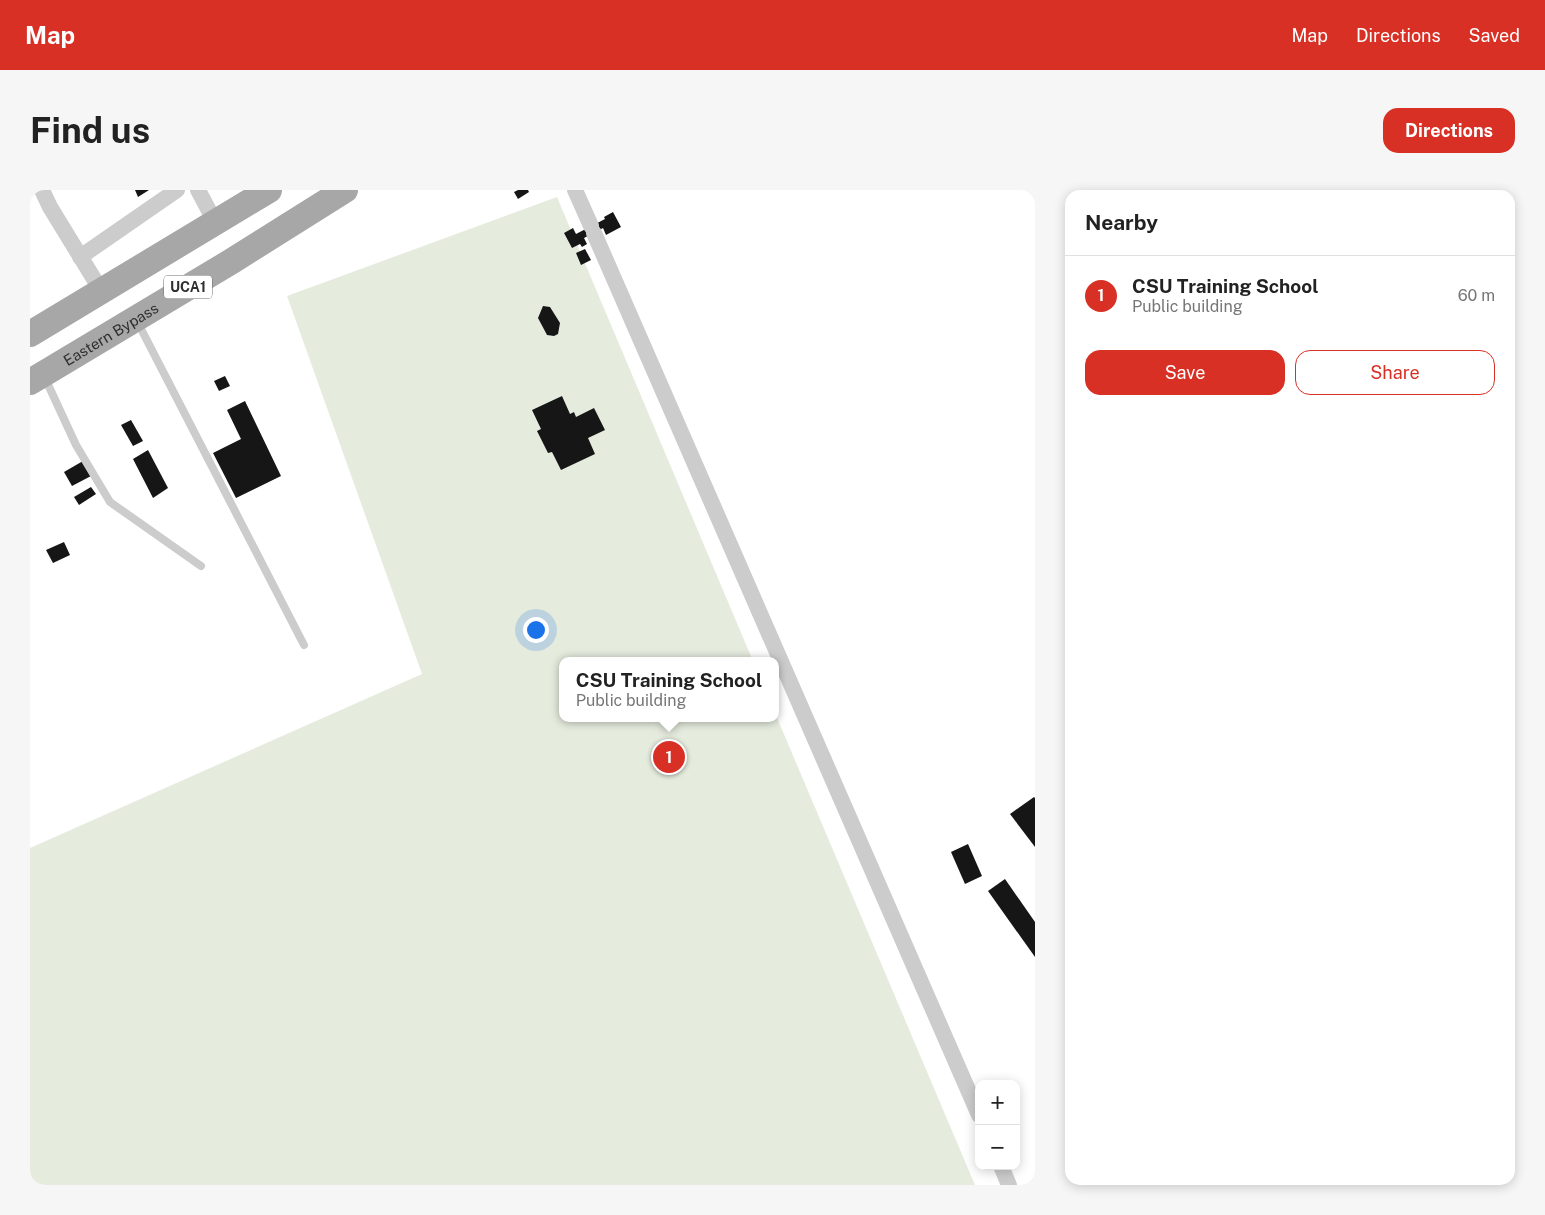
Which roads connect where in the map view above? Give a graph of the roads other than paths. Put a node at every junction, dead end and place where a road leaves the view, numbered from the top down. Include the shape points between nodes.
1 (40, 190) edge
2 (177, 190) edge
3 (198, 190) edge
4 (268, 190) edge
5 (345, 190) edge
6 (575, 190) edge
7 (30, 193) edge
8 (215, 222) junction
9 (80, 257) junction
10 (102, 292) junction
11 (136, 319) junction
12 (30, 334) edge
13 (30, 339) edge
14 (37, 378) edge
15 (201, 566) dead end
16 (304, 645) dead end
17 (779, 657) edge
18 (779, 658) edge
19 (975, 1106) edge
20 (1003, 1170) edge
21 (1009, 1185) edge

1 - 7 lane
1 - 9 street
2 - 9 street
3 - 8 street
4 - 8 main road, UCA1
5 - 11 main road, Eastern Bypass / UCA1
6 - 17 street
8 - 10 main road, UCA1
9 - 10 street
10 - 12 main road, UCA1
11 - 14 main road, Eastern Bypass / UCA1
11 - 16 lane
13 - 14 main road
14 - 15 lane via 110,502
18 - 19 street
20 - 21 street

